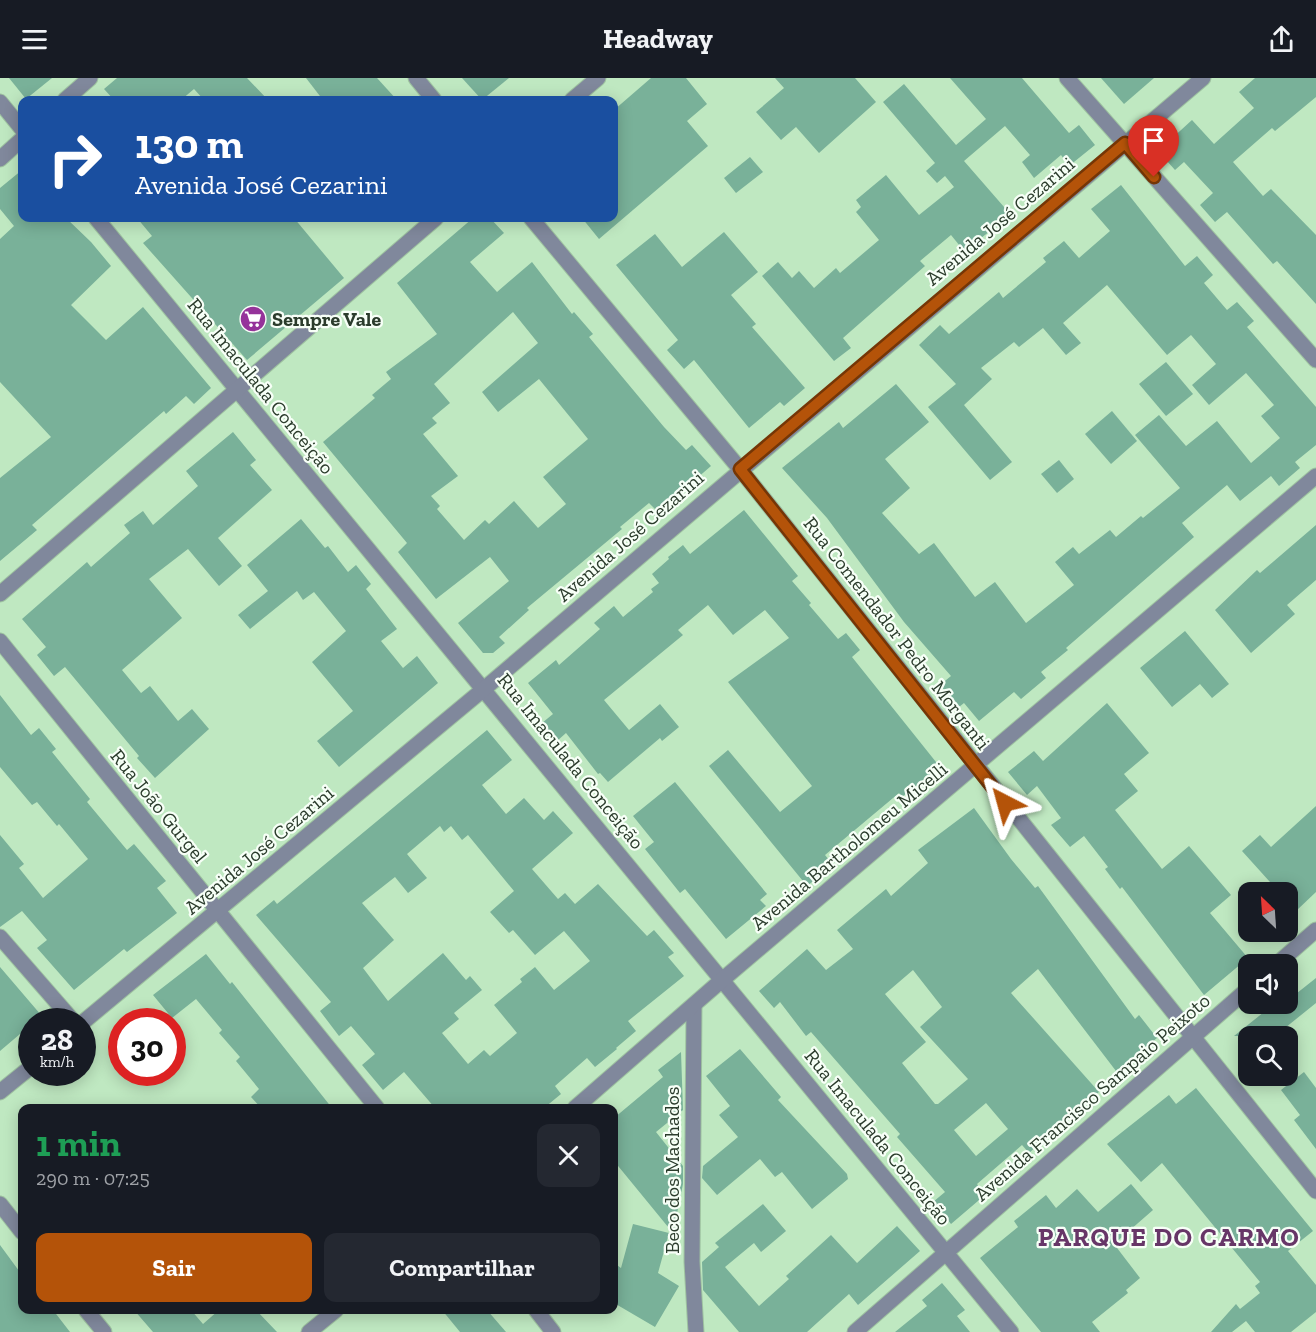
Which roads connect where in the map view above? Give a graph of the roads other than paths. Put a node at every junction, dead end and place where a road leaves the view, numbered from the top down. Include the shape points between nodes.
1 (90, 78) edge
2 (416, 78) edge
3 (598, 78) edge
4 (1067, 78) edge
5 (1203, 78) edge
6 (70, 96) edge
7 (431, 96) edge
8 (577, 96) edge
9 (0, 102) edge
10 (18, 124) edge
11 (18, 143) edge
12 (1125, 143) junction
13 (0, 159) edge
14 (99, 222) edge
15 (431, 222) edge
16 (534, 222) edge
17 (1316, 360) edge
18 (234, 389) junction
19 (740, 469) junction
20 (1316, 476) edge
21 (0, 594) edge
22 (0, 641) edge
23 (485, 688) junction
24 (976, 767) junction
25 (218, 913) junction
26 (1316, 930) edge
27 (0, 936) edge
28 (1288, 954) edge
29 (722, 980) junction
30 (1238, 999) edge
31 (694, 1007) junction
32 (62, 1008) edge
33 (96, 1012) edge
34 (1194, 1037) junction
35 (18, 1077) edge
36 (0, 1092) edge
37 (374, 1104) edge
38 (579, 1104) edge
39 (1316, 1191) edge
40 (0, 1204) edge
41 (18, 1227) edge
42 (946, 1252) junction
43 (89, 1314) edge
44 (331, 1314) edge
45 (539, 1314) edge
46 (104, 1332) edge
47 (309, 1332) edge
48 (553, 1332) edge
49 (696, 1332) edge
50 (855, 1332) edge
51 (1011, 1332) edge

1 - 6 street
2 - 7 street
3 - 8 street
4 - 12 street
5 - 12 street, Avenida José Cezarini
9 - 10 street
11 - 13 street
12 - 17 street
12 - 19 street, Avenida José Cezarini
14 - 18 street, Rua Imaculada Conceição
15 - 18 street
16 - 19 street, Rua Comendador Pedro Morganti
18 - 21 street
18 - 23 street, Rua Imaculada Conceição
19 - 23 street, Avenida José Cezarini
19 - 24 street, Rua Comendador Pedro Morganti
20 - 24 street, Avenida Bartholomeu Micelli
22 - 25 street, Rua João Gurgel
23 - 25 street, Avenida José Cezarini
23 - 29 street, Rua Imaculada Conceição
24 - 29 street, Avenida Bartholomeu Micelli
24 - 34 street, Rua Comendador Pedro Morganti
25 - 33 street, Avenida José Cezarini
25 - 37 street, Rua João Gurgel
26 - 28 street
27 - 32 street
29 - 31 street, Avenida Bartholomeu Micelli
29 - 42 street, Rua Imaculada Conceição
30 - 34 street, Avenida Francisco Sampaio Peixoto
31 - 38 street, Avenida Bartholomeu Micelli
31 - 49 street, Beco dos Machados via 692,1262
34 - 39 street, Rua Comendador Pedro Morganti
34 - 42 street, Avenida Francisco Sampaio Peixoto
35 - 36 street
40 - 41 street
42 - 50 street, Avenida Francisco Sampaio Peixoto
42 - 51 street, Rua Imaculada Conceição
43 - 46 street
44 - 47 street
45 - 48 street

